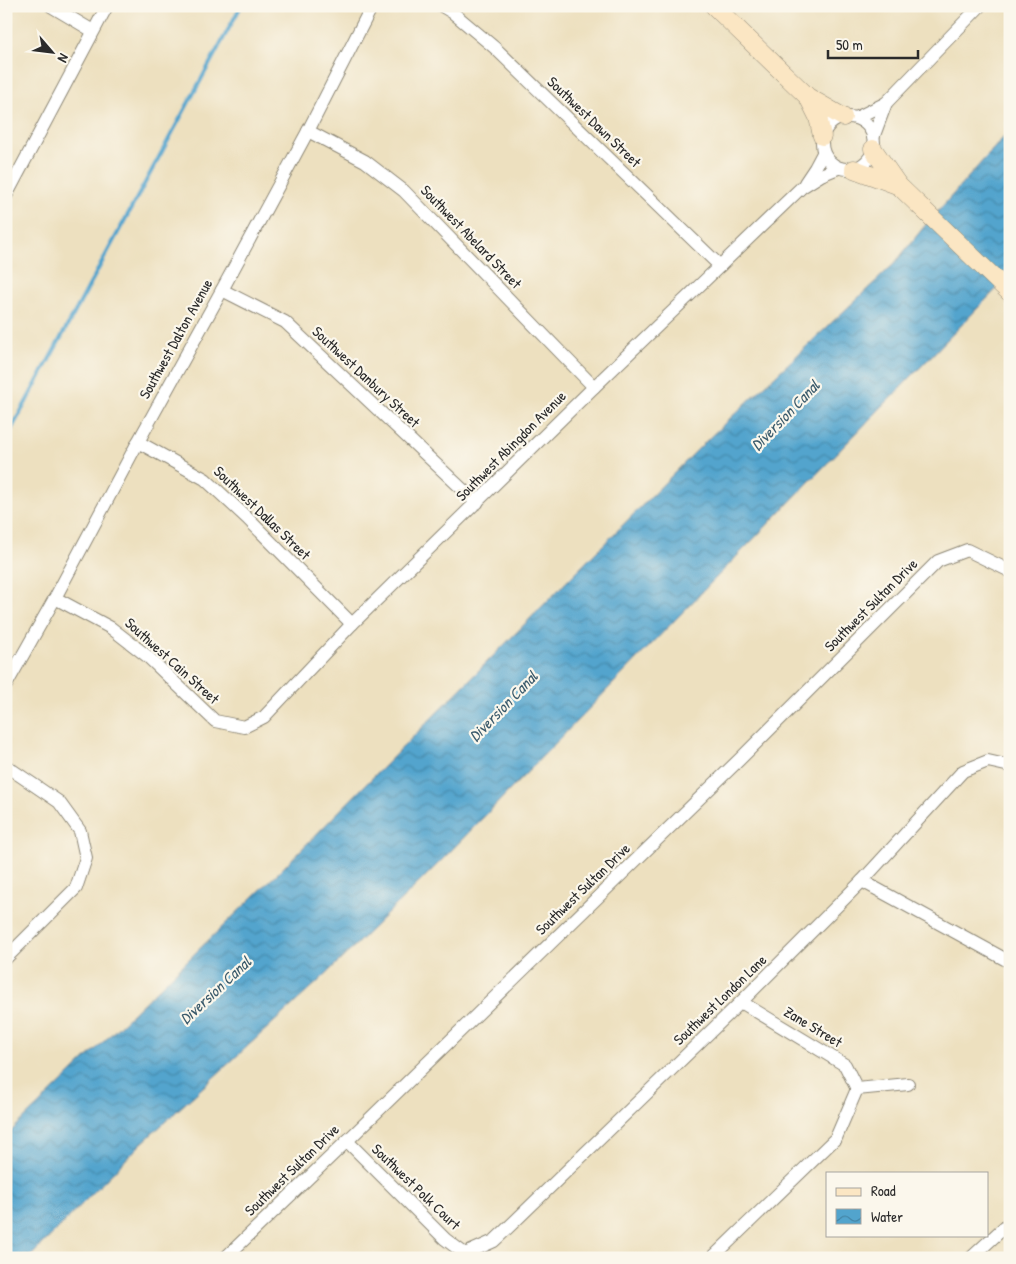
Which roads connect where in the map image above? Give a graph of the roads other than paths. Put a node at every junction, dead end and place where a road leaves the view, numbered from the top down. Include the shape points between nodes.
1 (51, 6) edge
2 (106, 6) edge
3 (372, 6) edge
4 (442, 6) edge
5 (714, 6) edge
6 (979, 6) edge
7 (93, 31) junction
8 (808, 97) junction
9 (886, 103) junction
10 (850, 118) junction
11 (308, 131) junction
12 (873, 143) junction
13 (823, 144) junction
14 (846, 168) junction
15 (898, 185) junction
16 (802, 187) junction
17 (6, 196) edge
18 (720, 266) junction
19 (222, 290) junction
20 (1008, 291) edge
21 (594, 387) junction
22 (138, 442) junction
23 (476, 503) junction
24 (1010, 571) edge
25 (55, 598) junction
26 (352, 624) junction
27 (6, 685) edge
28 (244, 726) joint
29 (6, 766) edge
30 (1010, 766) edge
31 (862, 881) junction
32 (6, 958) edge
33 (1010, 962) edge
34 (741, 1002) junction
35 (908, 1084) dead end
36 (857, 1089) junction
37 (347, 1141) junction
38 (1010, 1222) edge
39 (465, 1254) joint
40 (225, 1258) edge
41 (712, 1258) edge
42 (971, 1258) edge

1 - 7 street
2 - 7 street
3 - 11 street, Southwest Dalton Avenue
4 - 18 street, Southwest Dawn Street via 495,48
5 - 8 street
6 - 9 street
7 - 17 street
8 - 10 street
8 - 13 street via 818,117
9 - 10 street
9 - 12 street
10 - 12 street via 867,126
10 - 13 street via 836,119 830,124 825,130
11 - 19 street, Southwest Dalton Avenue
11 - 21 street, Southwest Abelard Street via 365,161 404,191
12 - 14 street via 871,156 866,162
12 - 15 street
13 - 14 street via 826,159
13 - 16 street, Southwest Abingdon Avenue via 815,168
14 - 15 street
14 - 16 street, Southwest Abingdon Avenue via 821,175
15 - 20 street
16 - 18 street, Southwest Abingdon Avenue
18 - 21 street, Southwest Abingdon Avenue
19 - 22 street, Southwest Dalton Avenue
19 - 23 street, Southwest Danbury Street via 285,322
21 - 23 street, Southwest Abingdon Avenue
22 - 25 street, Southwest Dalton Avenue
22 - 26 street, Southwest Dallas Street via 206,479
23 - 26 street, Southwest Abingdon Avenue
24 - 37 street, Southwest Sultan Drive via 967,550 938,561 726,773
25 - 27 street, Southwest Dalton Avenue
25 - 28 street, Southwest Cain Street via 111,628 147,656 215,721
26 - 28 street, Southwest Abingdon Avenue via 264,717
29 - 32 street via 59,802 80,831 86,858 76,888
30 - 31 street, Southwest London Lane via 988,761 962,771
31 - 33 street
31 - 34 street, Southwest London Lane
34 - 36 street, Zane Street via 845,1065
34 - 39 street, Southwest London Lane via 494,1241
35 - 36 street
36 - 41 street via 836,1138
37 - 39 street, Southwest Polk Court via 445,1240
37 - 40 street, Southwest Sultan Drive
38 - 42 street

